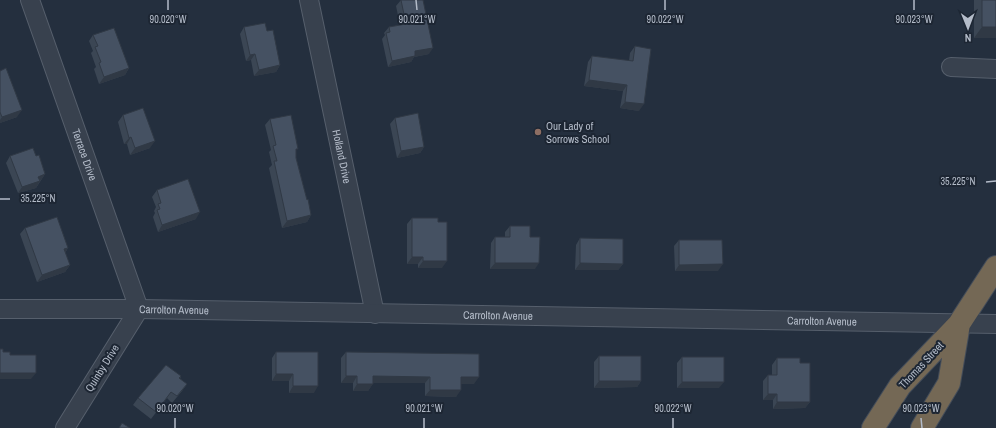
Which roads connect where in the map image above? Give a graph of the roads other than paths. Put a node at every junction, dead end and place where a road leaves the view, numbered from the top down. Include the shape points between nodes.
1 (30, 0) edge
2 (309, 0) edge
3 (951, 67) dead end
4 (996, 69) edge
5 (996, 267) edge
6 (0, 309) edge
7 (139, 309) junction
8 (375, 314) junction
9 (959, 324) junction
10 (996, 324) edge
11 (65, 428) edge
12 (872, 428) edge
13 (922, 428) edge

1 - 7 street, Terrace Drive
2 - 8 street, Holland Drive
3 - 4 street
5 - 9 highway, Thomas Street
6 - 7 street, Carrolton Avenue
7 - 8 street, Carrolton Avenue
7 - 11 street, Quinby Drive
8 - 9 street, Carrolton Avenue
9 - 10 street, Carrolton Avenue
9 - 12 highway, Thomas Street via 900,386
9 - 13 highway, Thomas Street via 949,383

